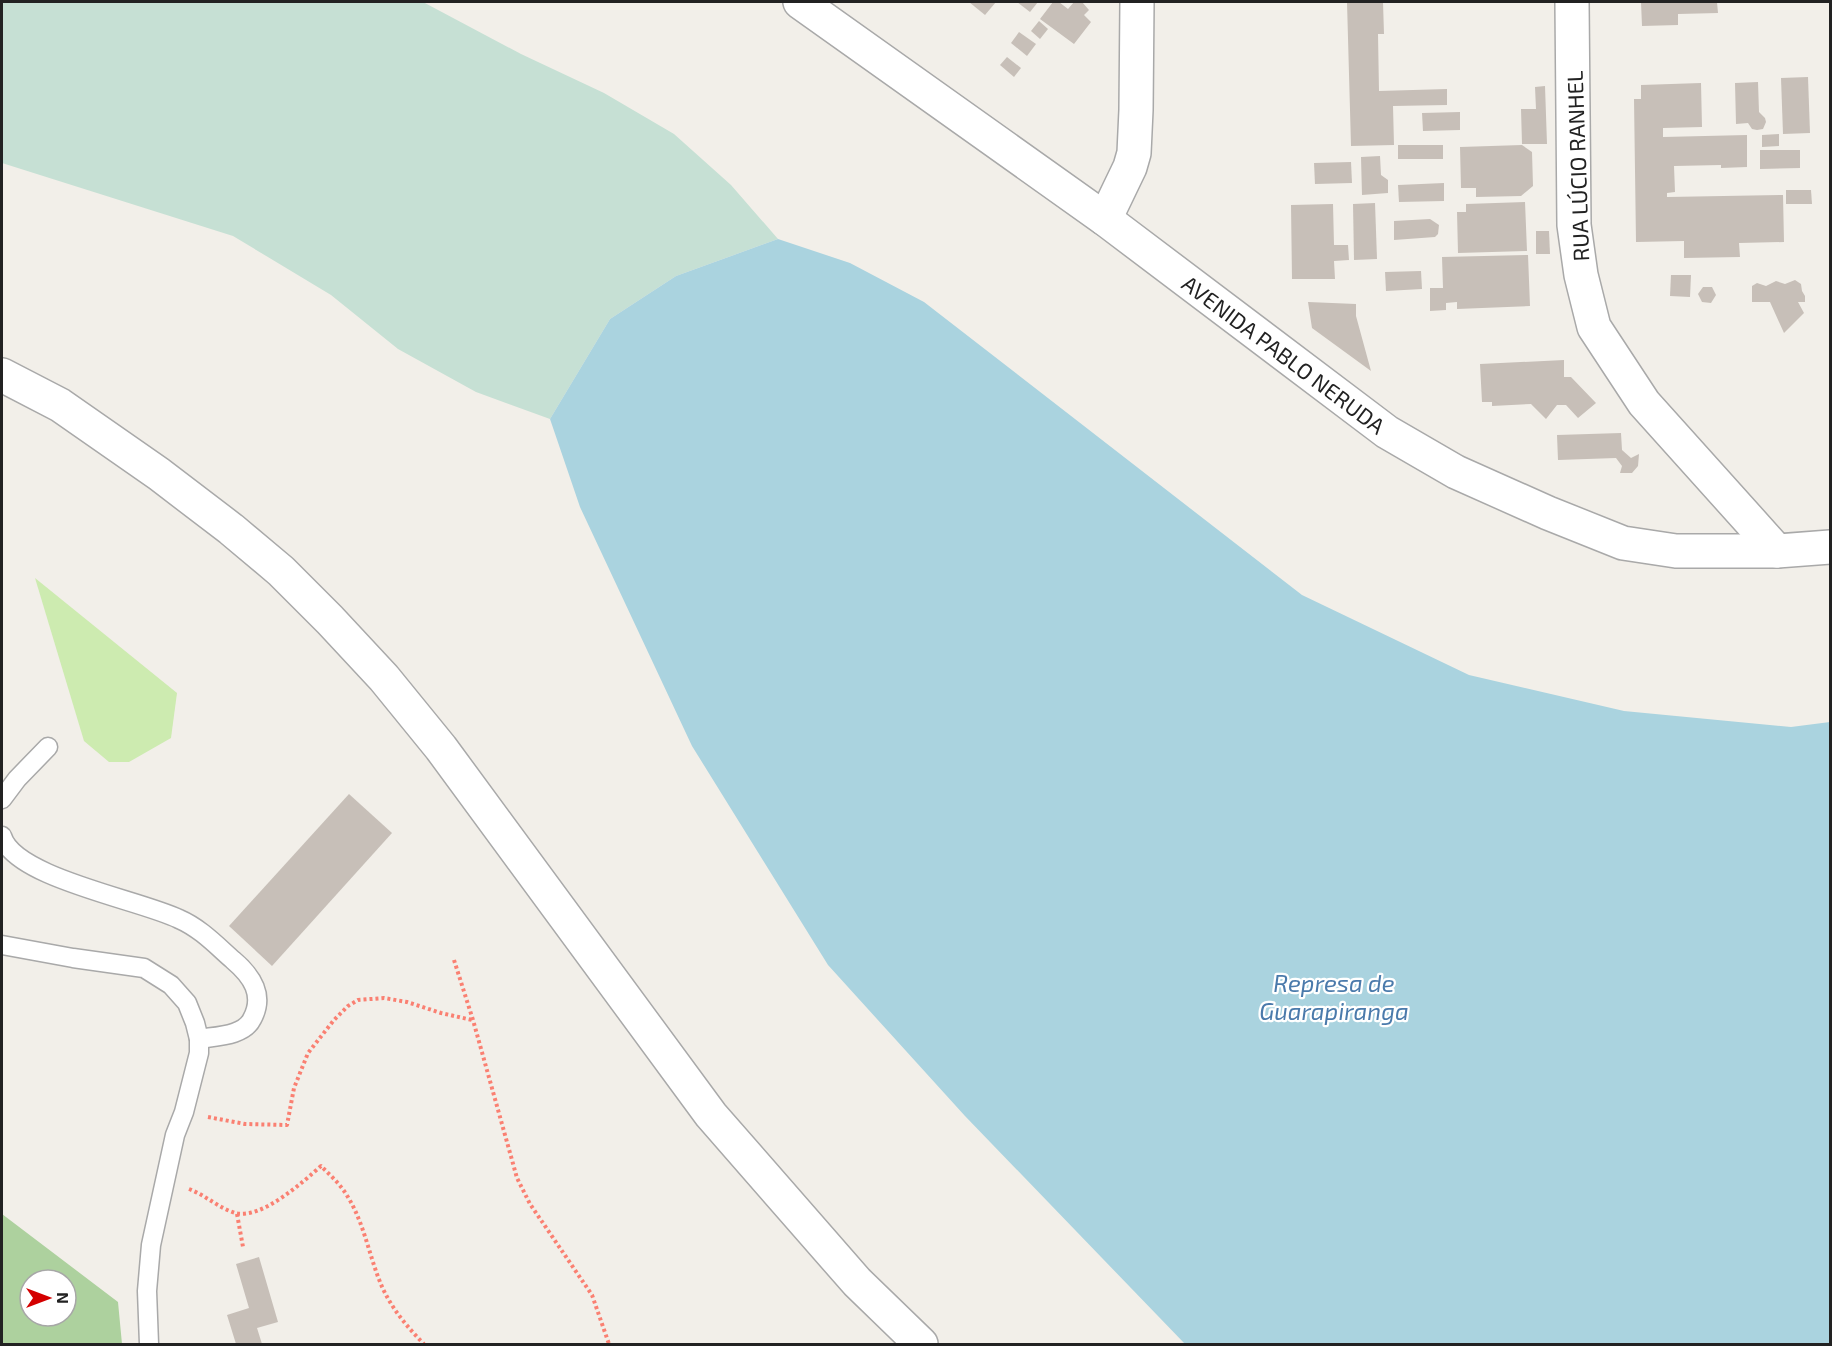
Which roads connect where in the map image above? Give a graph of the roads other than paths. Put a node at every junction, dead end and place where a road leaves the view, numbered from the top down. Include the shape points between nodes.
1 (800, 2) edge
2 (1137, 2) edge
3 (1572, 2) edge
4 (1105, 219) junction
5 (2, 375) edge
6 (1830, 547) edge
7 (1777, 551) junction
8 (48, 747) dead end
9 (2, 799) edge
10 (2, 836) edge
11 (2, 945) edge
12 (199, 1039) junction
13 (148, 1344) edge
14 (921, 1344) edge

1 - 4 street, AVENIDA PABLO NERUDA
2 - 4 street via 1134,153
3 - 7 street, RUA LÚCIO RANHEL via 1574,225 1594,327 1644,403
4 - 7 street, AVENIDA PABLO NERUDA via 1387,432 1456,472 1623,543 1676,551
5 - 14 street via 60,405 159,474 281,571 330,620 441,748 711,1114 849,1273
6 - 7 street, AVENIDA PABLO NERUDA
8 - 9 lane
10 - 12 lane via 3,842 20,857 43,872 151,906 195,927 243,968 255,986 258,1006 251,1022 237,1032
11 - 12 lane via 144,968 171,985 187,1003
12 - 13 lane via 199,1053 175,1134 151,1245

